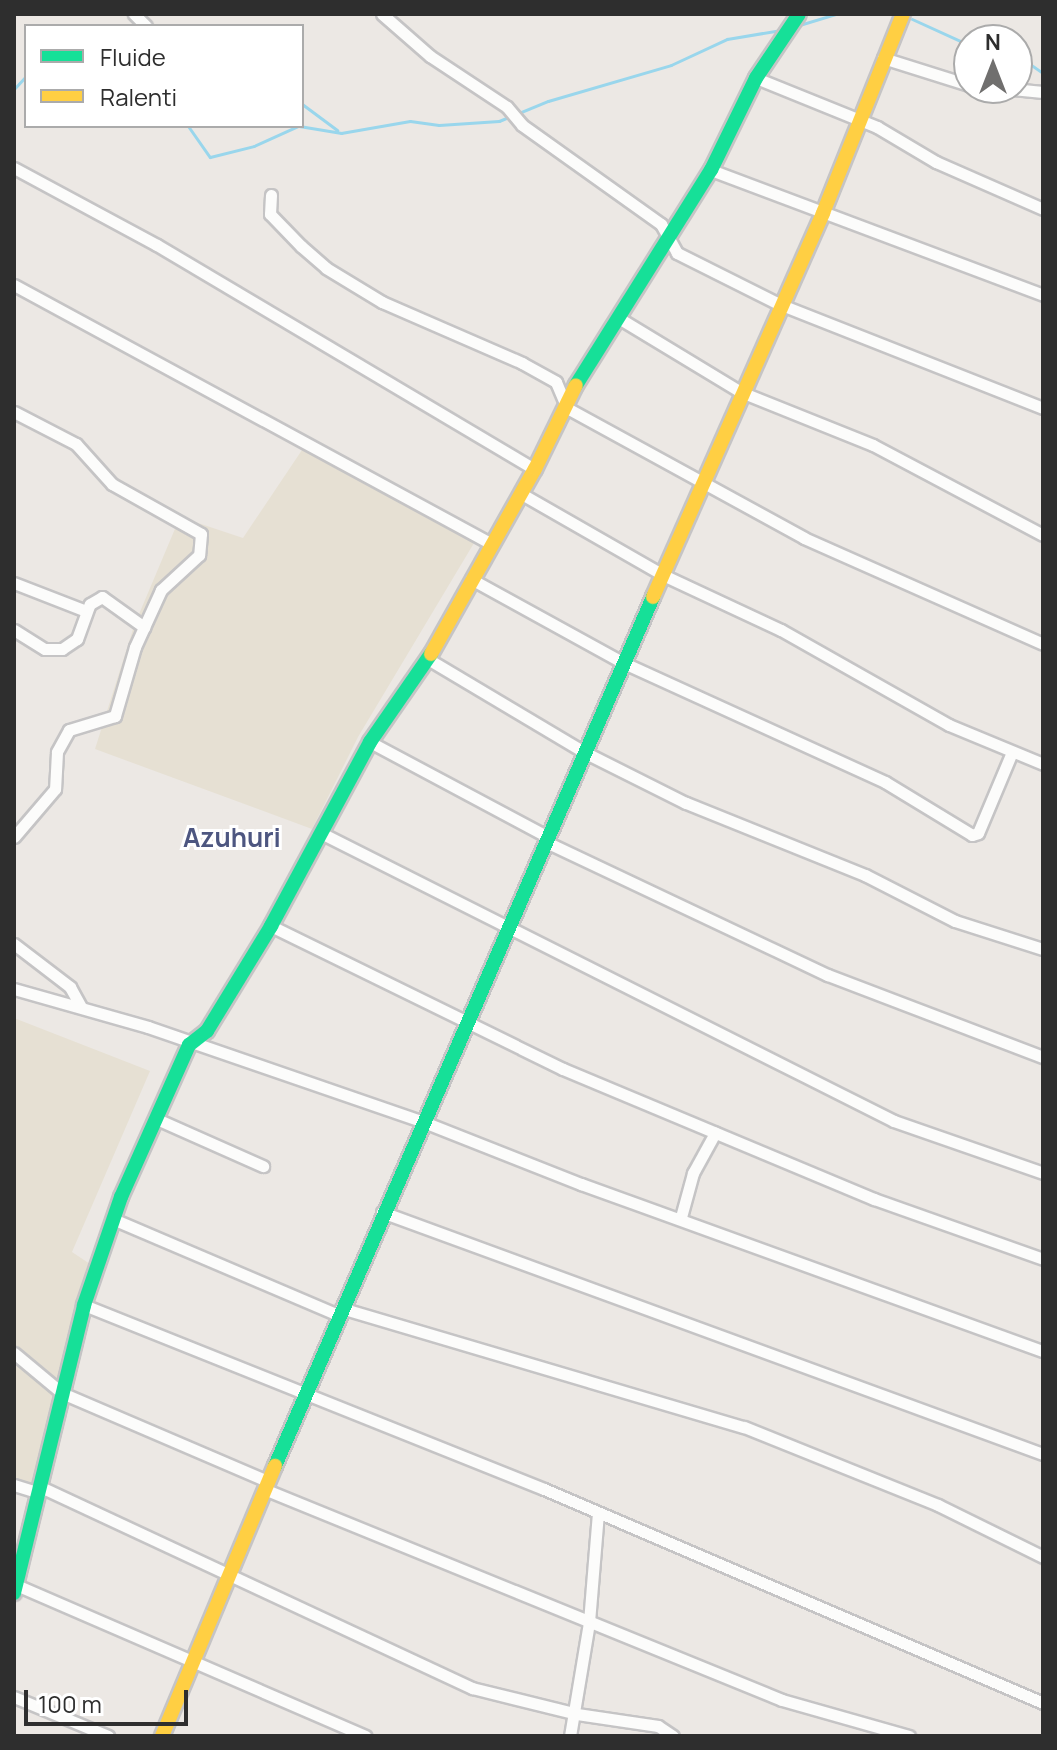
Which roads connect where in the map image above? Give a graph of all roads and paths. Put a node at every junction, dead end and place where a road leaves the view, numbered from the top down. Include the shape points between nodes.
1 (382, 14) edge
2 (799, 14) edge
3 (903, 14) edge
4 (883, 58) junction
5 (756, 78) junction
6 (953, 80) edge
7 (858, 120) junction
8 (14, 168) edge
9 (711, 170) junction
10 (271, 195) dead end
11 (1043, 209) edge
12 (823, 213) junction
13 (667, 238) junction
14 (14, 285) edge
15 (1043, 295) edge
16 (779, 304) junction
17 (617, 317) junction
18 (741, 392) junction
19 (567, 408) junction
20 (1043, 408) edge
21 (14, 412) edge
22 (535, 469) junction
23 (701, 484) junction
24 (520, 493) junction
25 (1043, 535) edge
26 (490, 543) junction
27 (663, 575) junction
28 (471, 579) junction
29 (14, 583) edge
30 (86, 611) junction
31 (144, 627) junction
32 (14, 630) edge
33 (1043, 644) edge
34 (428, 659) junction
35 (624, 663) junction
36 (370, 742) junction
37 (584, 752) junction
38 (1012, 752) junction
39 (1043, 764) edge
40 (323, 834) junction
41 (14, 837) edge
42 (545, 838) junction
43 (271, 926) junction
44 (506, 928) junction
45 (14, 944) edge
46 (1043, 949) edge
47 (14, 990) edge
48 (81, 1007) junction
49 (463, 1025) junction
50 (189, 1045) junction
51 (1043, 1057) edge
52 (159, 1120) junction
53 (421, 1121) junction
54 (715, 1133) junction
55 (263, 1166) dead end
56 (1043, 1173) edge
57 (382, 1212) junction
58 (681, 1217) junction
59 (113, 1219) junction
60 (1043, 1259) edge
61 (84, 1305) junction
62 (339, 1311) junction
63 (1043, 1351) edge
64 (14, 1353) edge
65 (306, 1390) junction
66 (62, 1393) junction
67 (1043, 1454) edge
68 (14, 1485) edge
69 (266, 1485) junction
70 (40, 1490) junction
71 (598, 1513) junction
72 (1043, 1557) edge
73 (227, 1577) junction
74 (15, 1587) edge
75 (589, 1622) junction
76 (191, 1663) junction
77 (14, 1697) edge
78 (1043, 1703) edge
79 (577, 1714) junction
80 (108, 1736) edge
81 (162, 1736) edge
82 (366, 1736) edge
83 (570, 1736) edge
84 (673, 1736) edge
85 (909, 1736) edge

1 - 13 street via 430,56 507,107 522,125 661,224
2 - 5 main road
3 - 4 main road
4 - 6 street
4 - 7 main road
5 - 7 street
5 - 9 main road
7 - 11 street
7 - 12 main road
8 - 22 street via 157,245
9 - 12 street
9 - 13 main road
10 - 19 street via 270,214 326,268 382,302 487,343 556,382
12 - 15 street
12 - 16 main road
13 - 16 street via 677,253
13 - 17 main road
14 - 26 street
16 - 18 main road
16 - 20 street
17 - 18 street
17 - 19 main road via 570,394
18 - 23 main road
18 - 25 street via 873,445
19 - 22 main road
19 - 23 street
21 - 31 street via 63,435 112,484 201,534 199,555 161,590
22 - 24 main road
23 - 27 main road
23 - 33 street via 804,538
24 - 26 main road
24 - 27 street
26 - 28 main road
27 - 35 main road
27 - 38 street via 781,630 949,725
28 - 34 main road
28 - 35 street
29 - 30 street
30 - 31 street via 95,599 106,598
30 - 32 street via 77,639 54,651
31 - 41 street via 115,716 69,730 57,752 55,789
34 - 36 main road
34 - 37 street
35 - 37 main road
35 - 38 street via 885,782 972,835 978,833
36 - 40 main road
36 - 42 street
37 - 42 main road
37 - 46 street via 686,803 865,875 927,910
38 - 39 street
40 - 43 main road
40 - 44 street
42 - 44 main road
42 - 51 street via 828,975
43 - 49 street
43 - 50 main road via 207,1031
44 - 49 main road
44 - 56 street via 894,1121
45 - 48 street via 70,987
47 - 48 street
48 - 50 street
49 - 53 main road
49 - 54 street
50 - 52 main road
50 - 53 street
52 - 55 street
52 - 59 main road
53 - 57 main road
53 - 58 street via 568,1180
54 - 58 street via 693,1173
54 - 60 street via 874,1199
57 - 62 main road
57 - 67 street
58 - 63 street
59 - 61 main road
59 - 62 street
61 - 65 street
61 - 66 main road
62 - 65 main road
62 - 72 street via 744,1427 938,1505
64 - 66 street
65 - 69 main road
65 - 71 street
66 - 69 street
66 - 70 main road
68 - 70 street
69 - 73 main road
69 - 75 street
70 - 73 street
70 - 74 main road
71 - 75 street
71 - 78 street
73 - 76 main road
73 - 79 street via 472,1688
74 - 76 street
75 - 79 street
75 - 85 street via 782,1700
76 - 81 main road
76 - 82 street
77 - 80 street
79 - 83 street
79 - 84 street via 658,1726

